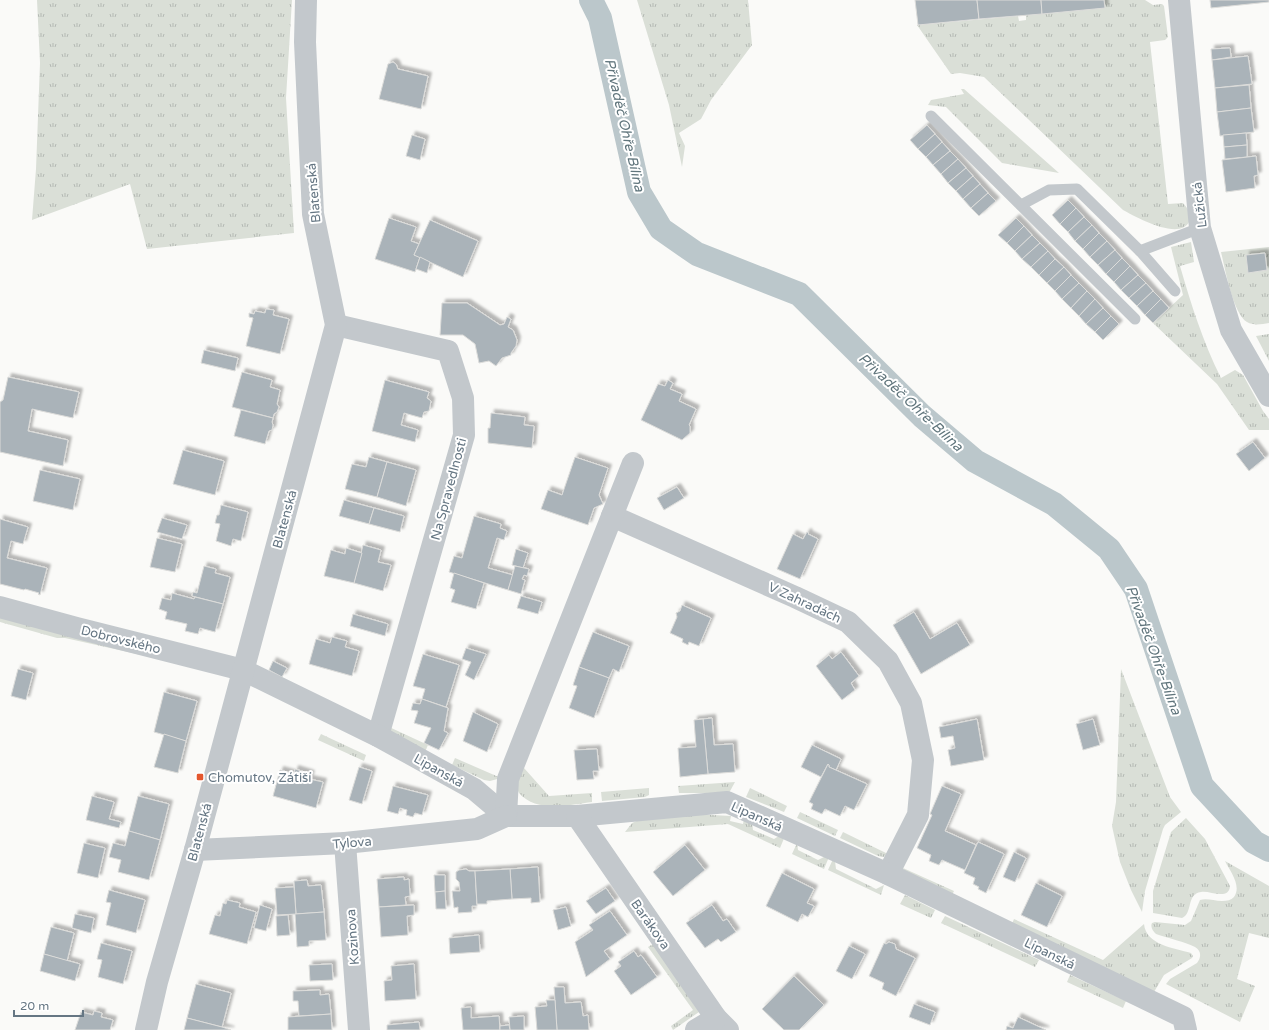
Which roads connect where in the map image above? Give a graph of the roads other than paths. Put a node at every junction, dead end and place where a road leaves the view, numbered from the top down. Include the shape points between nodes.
1 (306, 0) edge
2 (1179, 0) edge
3 (931, 116) dead end
4 (1021, 205) junction
5 (1200, 228) junction
6 (1140, 252) junction
7 (1175, 291) dead end
8 (1135, 319) dead end
9 (336, 325) junction
10 (1269, 396) edge
11 (633, 463) dead end
12 (612, 516) junction
13 (0, 607) edge
14 (243, 670) junction
15 (378, 736) junction
16 (506, 816) junction
17 (577, 816) junction
18 (345, 843) junction
19 (195, 850) junction
20 (888, 874) junction
21 (722, 1024) edge
22 (146, 1030) edge
23 (359, 1030) edge
24 (696, 1030) edge
25 (1186, 1030) edge

1 - 9 street, Blatenská via 305,42 313,214
2 - 5 street, Lužická
3 - 4 lane
4 - 6 lane via 1049,190 1077,189
4 - 8 lane
5 - 6 lane
5 - 10 street, Lužická via 1231,330
6 - 7 lane
9 - 14 street, Blatenská
9 - 15 street, Na Spravedlnosti via 448,351 463,398 464,435
11 - 12 street
12 - 16 street via 508,779
12 - 20 street, V Zahradách via 848,622 888,661 911,703 923,760 918,815
13 - 14 street, Dobrovského
14 - 15 street, Lipanská
14 - 19 street, Blatenská
15 - 16 street, Lipanská via 474,789
16 - 17 street, Lipanská
16 - 18 street, Tylova via 476,829
17 - 20 street, Lipanská via 727,802
17 - 21 street, Barákova
18 - 19 street, Tylova
18 - 23 street, Kozinova
19 - 22 street, Blatenská
20 - 25 street, Lipanská via 1183,1017
21 - 24 street

